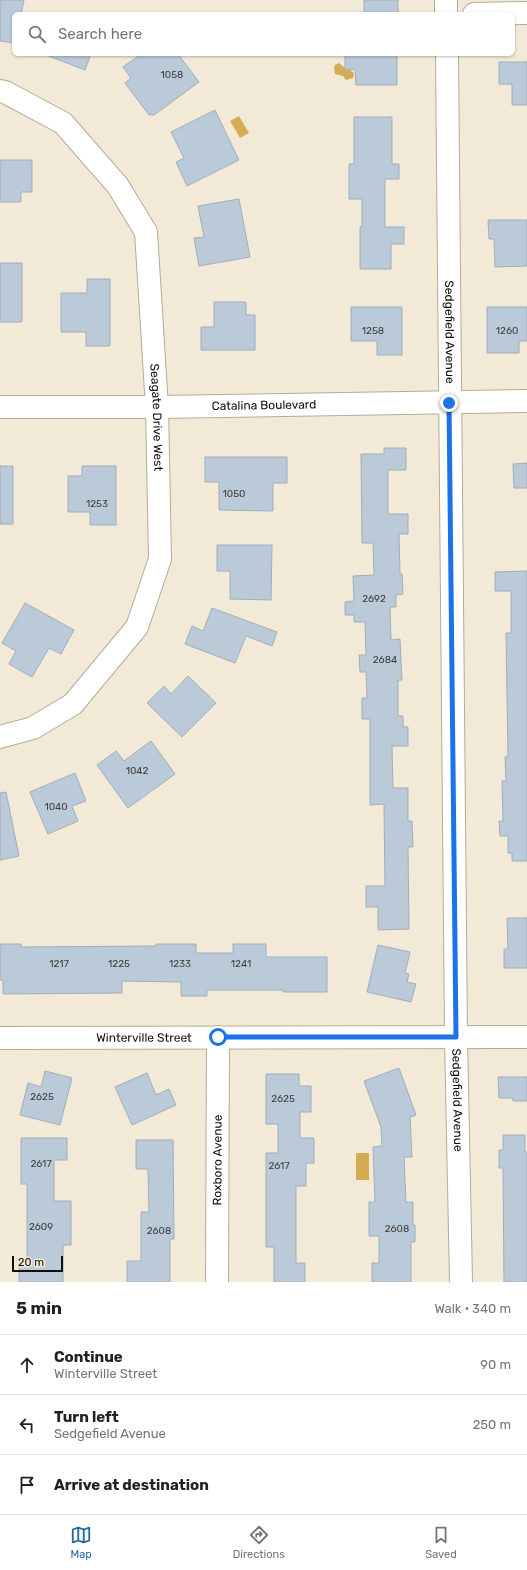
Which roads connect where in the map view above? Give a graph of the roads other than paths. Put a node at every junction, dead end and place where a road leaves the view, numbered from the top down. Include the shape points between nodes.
1 (446, 0) edge
2 (446, 12) edge
3 (515, 13) edge
4 (527, 13) edge
5 (447, 56) edge
6 (0, 91) edge
7 (527, 401) edge
8 (449, 403) junction
9 (0, 407) edge
10 (157, 407) junction
11 (0, 737) edge
12 (218, 1037) junction
13 (456, 1037) junction
14 (527, 1037) edge
15 (0, 1038) edge
16 (217, 1282) edge
17 (461, 1282) edge

1 - 2 street
3 - 4 street
5 - 8 street, Sedgefield Avenue
6 - 10 street, Seagate Drive West via 62,123 118,186 146,232
7 - 8 street, Catalina Boulevard
8 - 10 street, Catalina Boulevard
8 - 13 street, Sedgefield Avenue
9 - 10 street, Catalina Boulevard
10 - 11 street, Seagate Drive West via 160,559 137,628 73,704 34,728
12 - 13 street, Winterville Street
12 - 15 street, Winterville Street
12 - 16 street, Roxboro Avenue
13 - 14 street, Winterville Street
13 - 17 street, Sedgefield Avenue

